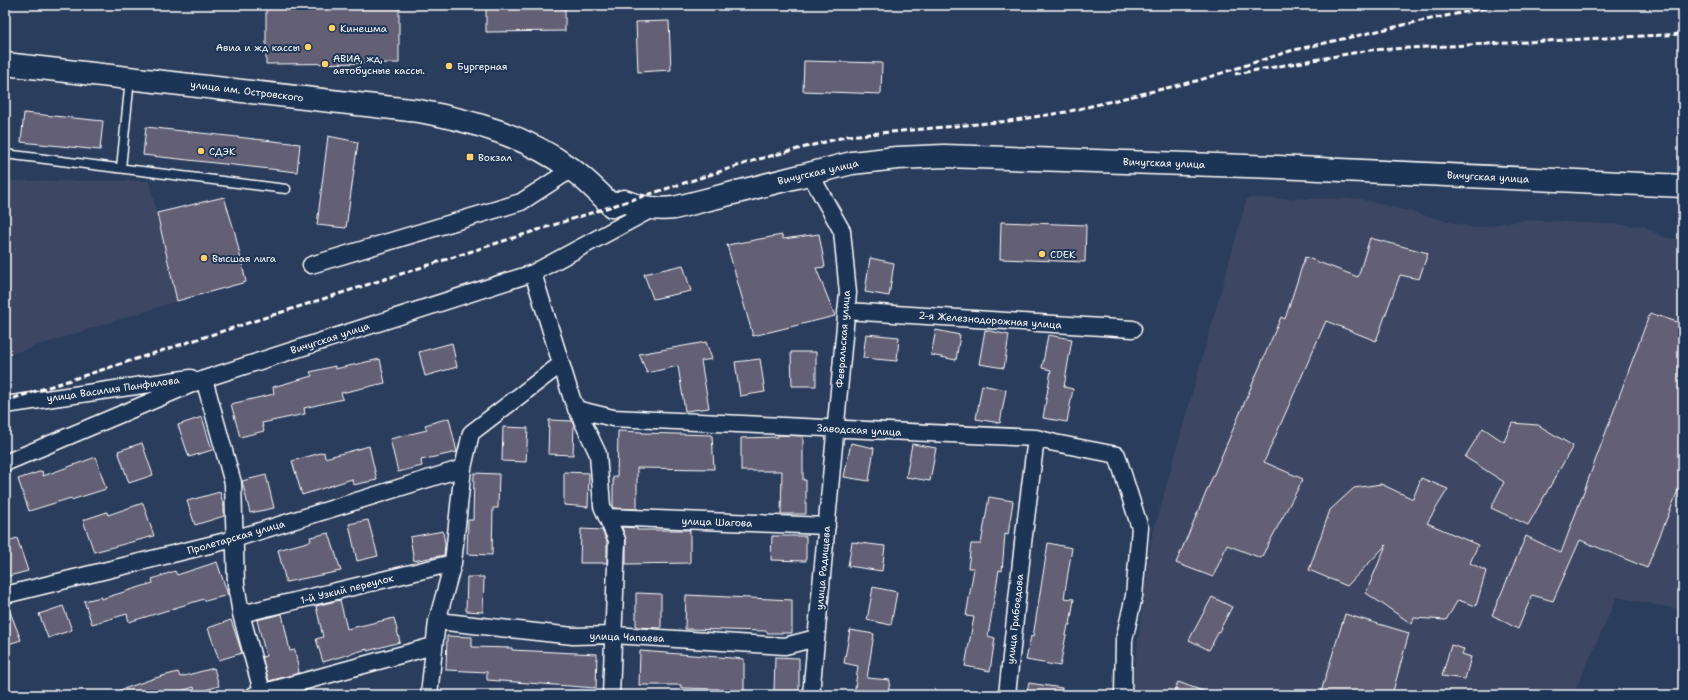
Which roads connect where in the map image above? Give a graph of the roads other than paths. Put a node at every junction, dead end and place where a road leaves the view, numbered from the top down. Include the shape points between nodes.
1 (5, 64) edge
2 (130, 78) junction
3 (488, 127) joint
4 (5, 154) edge
5 (121, 168) junction
6 (572, 169) junction
7 (810, 174) junction
8 (1683, 186) edge
9 (286, 189) dead end
10 (652, 209) junction
11 (311, 265) dead end
12 (533, 274) junction
13 (846, 311) junction
14 (1133, 329) dead end
15 (561, 364) junction
16 (221, 373) junction
17 (204, 379) junction
18 (5, 405) edge
19 (576, 409) junction
20 (835, 434) junction
21 (1036, 438) junction
22 (5, 462) edge
23 (463, 468) junction
24 (607, 517) junction
25 (826, 526) junction
26 (234, 539) junction
27 (452, 563) junction
28 (5, 595) edge
29 (241, 614) junction
30 (437, 621) junction
31 (614, 635) junction
32 (816, 638) junction
33 (433, 646) junction
34 (260, 694) edge
35 (429, 695) edge
36 (612, 695) edge
37 (811, 695) edge
38 (1007, 695) edge
39 (1123, 695) edge

1 - 2 main road, улица им. Островского
2 - 3 main road, улица им. Островского via 419,111
2 - 5 lane
3 - 6 main road, Вичугская улица via 538,148
4 - 5 lane
5 - 9 lane
6 - 10 main road, Вичугская улица via 612,206 624,201
6 - 11 street via 521,202
7 - 8 main road, Вичугская улица via 852,163 944,156 1277,167
7 - 10 main road, Вичугская улица via 674,208
7 - 13 street, Февральская улица via 842,231 848,293
10 - 12 street, Вичугская улица
12 - 15 street
12 - 16 street, Вичугская улица
13 - 14 street, 2-я Железнодорожная улица
13 - 20 street, Февральская улица
15 - 19 street
15 - 23 street via 471,433
16 - 17 street, Вичугская улица
16 - 18 street, улица Василия Панфилова
17 - 22 street, Вичугская улица
17 - 26 street via 233,483
19 - 20 street, Заводская улица via 612,418
19 - 24 street via 598,454 602,506
20 - 21 street, Заводская улица
20 - 25 street, улица Радищева
21 - 38 street, улица Грибоедова
21 - 39 street, Заводская улица via 1117,455 1140,528 1134,596 1124,640
23 - 26 street, Пролетарская улица
23 - 27 street
24 - 25 street, улица Шагова
24 - 31 street via 617,540
25 - 32 street, улица Радищева
26 - 28 street, Пролетарская улица
26 - 29 street via 236,584
27 - 29 street, 1-й Узкий переулок
27 - 30 street
29 - 34 street
30 - 31 street, улица Чапаева via 573,636
30 - 33 street
31 - 32 street, улица Чапаева via 785,646
31 - 36 street
32 - 37 street, улица Радищева
33 - 34 street
33 - 35 street

